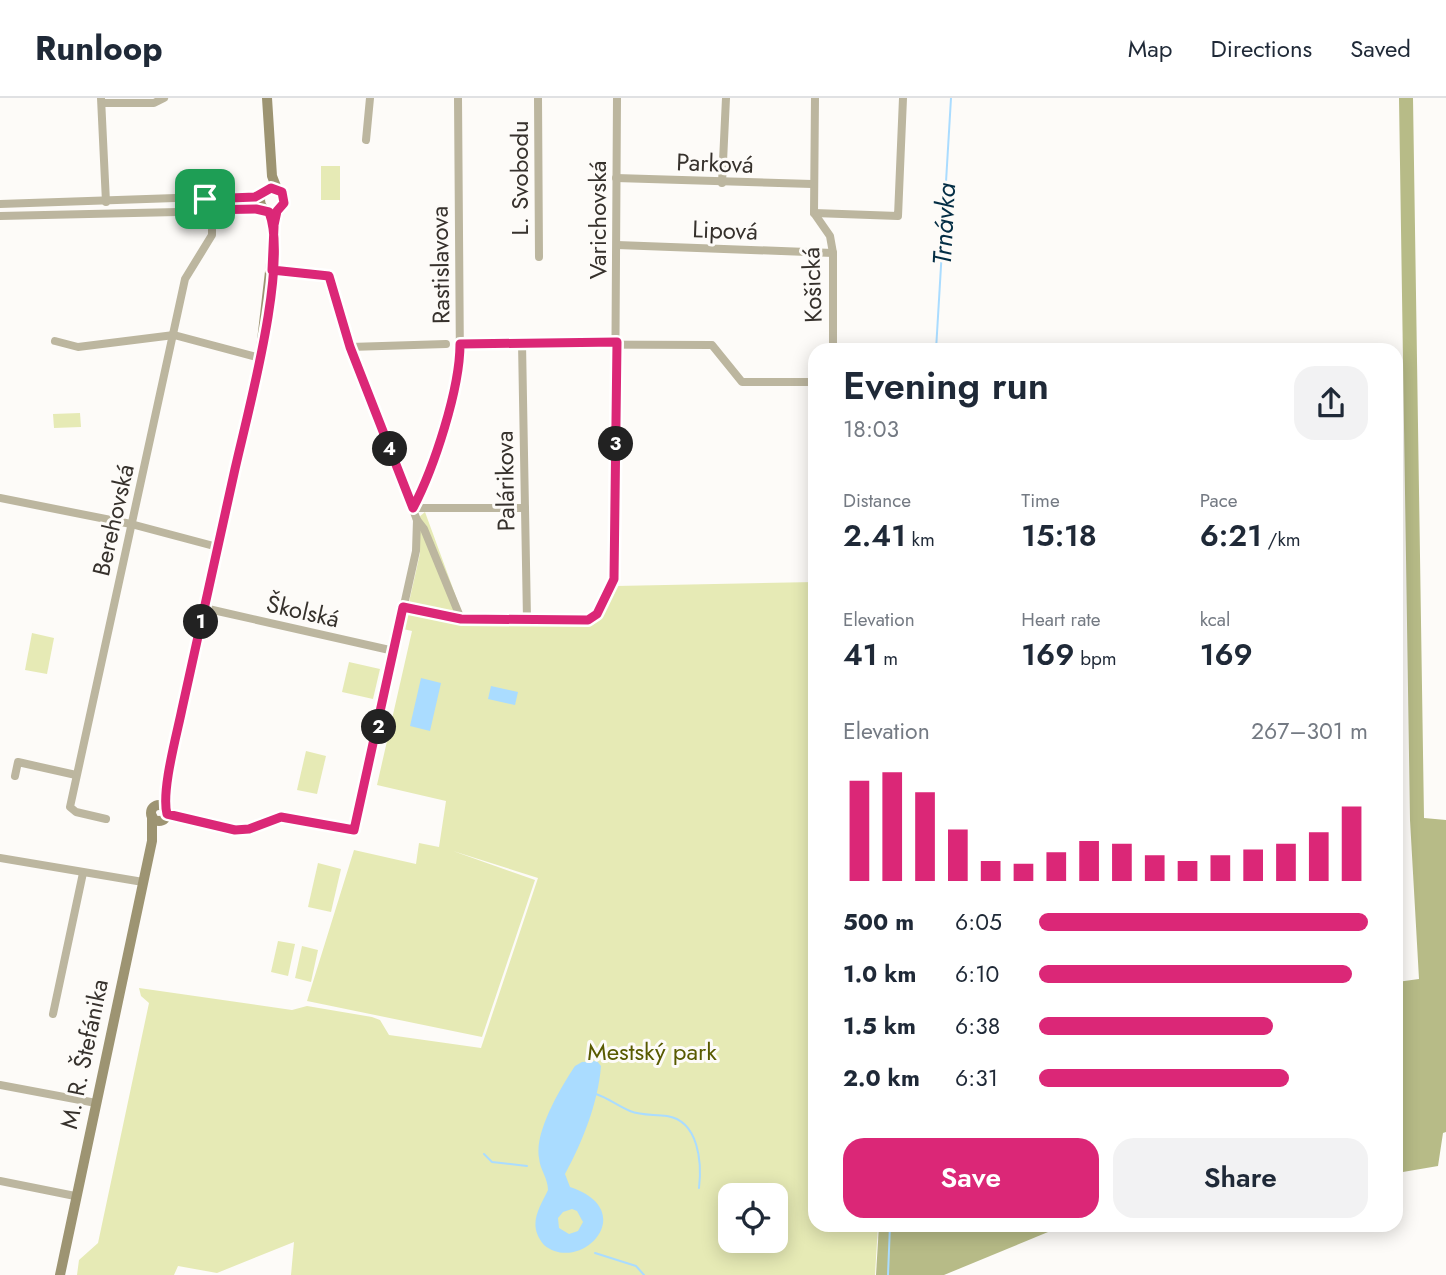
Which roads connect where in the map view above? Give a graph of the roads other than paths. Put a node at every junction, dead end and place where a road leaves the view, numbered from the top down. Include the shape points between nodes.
1 (164, 98) edge
2 (267, 98) edge
3 (369, 98) edge
4 (458, 98) edge
5 (538, 98) edge
6 (618, 98) edge
7 (726, 98) edge
8 (815, 98) edge
9 (903, 98) edge
10 (102, 100) edge
11 (366, 140) dead end
12 (616, 178) junction
13 (722, 183) junction
14 (812, 184) junction
15 (268, 191) junction
16 (205, 199) junction
17 (132, 201) junction
18 (106, 202) junction
19 (84, 203) junction
20 (0, 204) edge
21 (208, 210) junction
22 (270, 211) junction
23 (132, 212) junction
24 (84, 213) junction
25 (814, 213) junction
26 (0, 216) edge
27 (617, 245) junction
28 (833, 253) junction
29 (539, 257) dead end
30 (272, 270) junction
31 (174, 335) junction
32 (55, 341) dead end
33 (617, 342) junction
34 (522, 343) junction
35 (833, 343) edge
36 (446, 344) dead end
37 (460, 344) junction
38 (350, 347) junction
39 (260, 358) junction
40 (808, 382) edge
41 (0, 498) edge
42 (413, 508) junction
43 (525, 508) junction
44 (417, 520) junction
45 (131, 524) junction
46 (210, 545) dead end
47 (403, 607) junction
48 (204, 608) junction
49 (461, 619) junction
50 (527, 620) junction
51 (394, 651) junction
52 (76, 775) junction
53 (15, 776) dead end
54 (161, 813) junction
55 (106, 819) dead end
56 (0, 858) edge
57 (83, 873) junction
58 (143, 882) junction
59 (53, 1014) dead end
60 (0, 1086) edge
61 (96, 1103) junction
62 (0, 1181) edge
63 (75, 1195) junction
64 (60, 1275) edge

1 - 10 street via 154,103
2 - 15 street via 272,177
3 - 11 street
4 - 37 street, Rastislavova
5 - 29 street, L. Svobodu
6 - 12 street, Varichovská
7 - 13 street
8 - 14 street, Košická
9 - 25 street via 898,216
10 - 18 street
12 - 13 street, Parková
12 - 27 street, Varichovská
13 - 14 street, Parková
14 - 25 street, Košická
15 - 16 street
15 - 22 street, M. R. Štefánika via 260,203
15 - 22 street via 285,200
16 - 17 street
16 - 21 street, Berehovská
17 - 18 street
17 - 23 street
18 - 19 street
19 - 20 street
19 - 24 street
21 - 22 street
21 - 23 street
21 - 31 street, Berehovská via 212,235 186,279
22 - 30 street, M. R. Štefánika via 274,225
23 - 24 street
24 - 26 street
25 - 28 street, Košická via 830,236
27 - 28 street, Lipová
27 - 33 street, Varichovská
28 - 35 street, Košická
30 - 38 street via 329,276
30 - 39 street, M. R. Štefánika
31 - 32 street via 78,347
31 - 39 street
31 - 45 street, Berehovská
33 - 34 street
33 - 40 street via 712,345 742,382
33 - 50 street, Varichovská via 614,579 593,618
34 - 37 street
34 - 43 street, Palárikova
36 - 38 street
37 - 42 street, Rastislavova via 460,366 425,485
38 - 42 street
39 - 48 street, M. R. Štefánika
41 - 45 street
42 - 43 street
42 - 44 street
43 - 50 street, Palárikova
44 - 47 street via 416,551
44 - 49 street
45 - 46 street
45 - 52 street, Berehovská
47 - 49 street
47 - 51 street
48 - 51 street, Školská
48 - 54 street, M. R. Štefánika
49 - 50 street
51 - 54 street via 354,830 281,817 235,830
52 - 53 street via 18,762
52 - 55 street, Berehovská via 70,807
54 - 58 street, M. R. Štefánika
56 - 57 street
57 - 58 street
57 - 59 street
58 - 61 street, M. R. Štefánika
60 - 61 street
61 - 63 street, M. R. Štefánika
62 - 63 street
63 - 64 street, M. R. Štefánika

